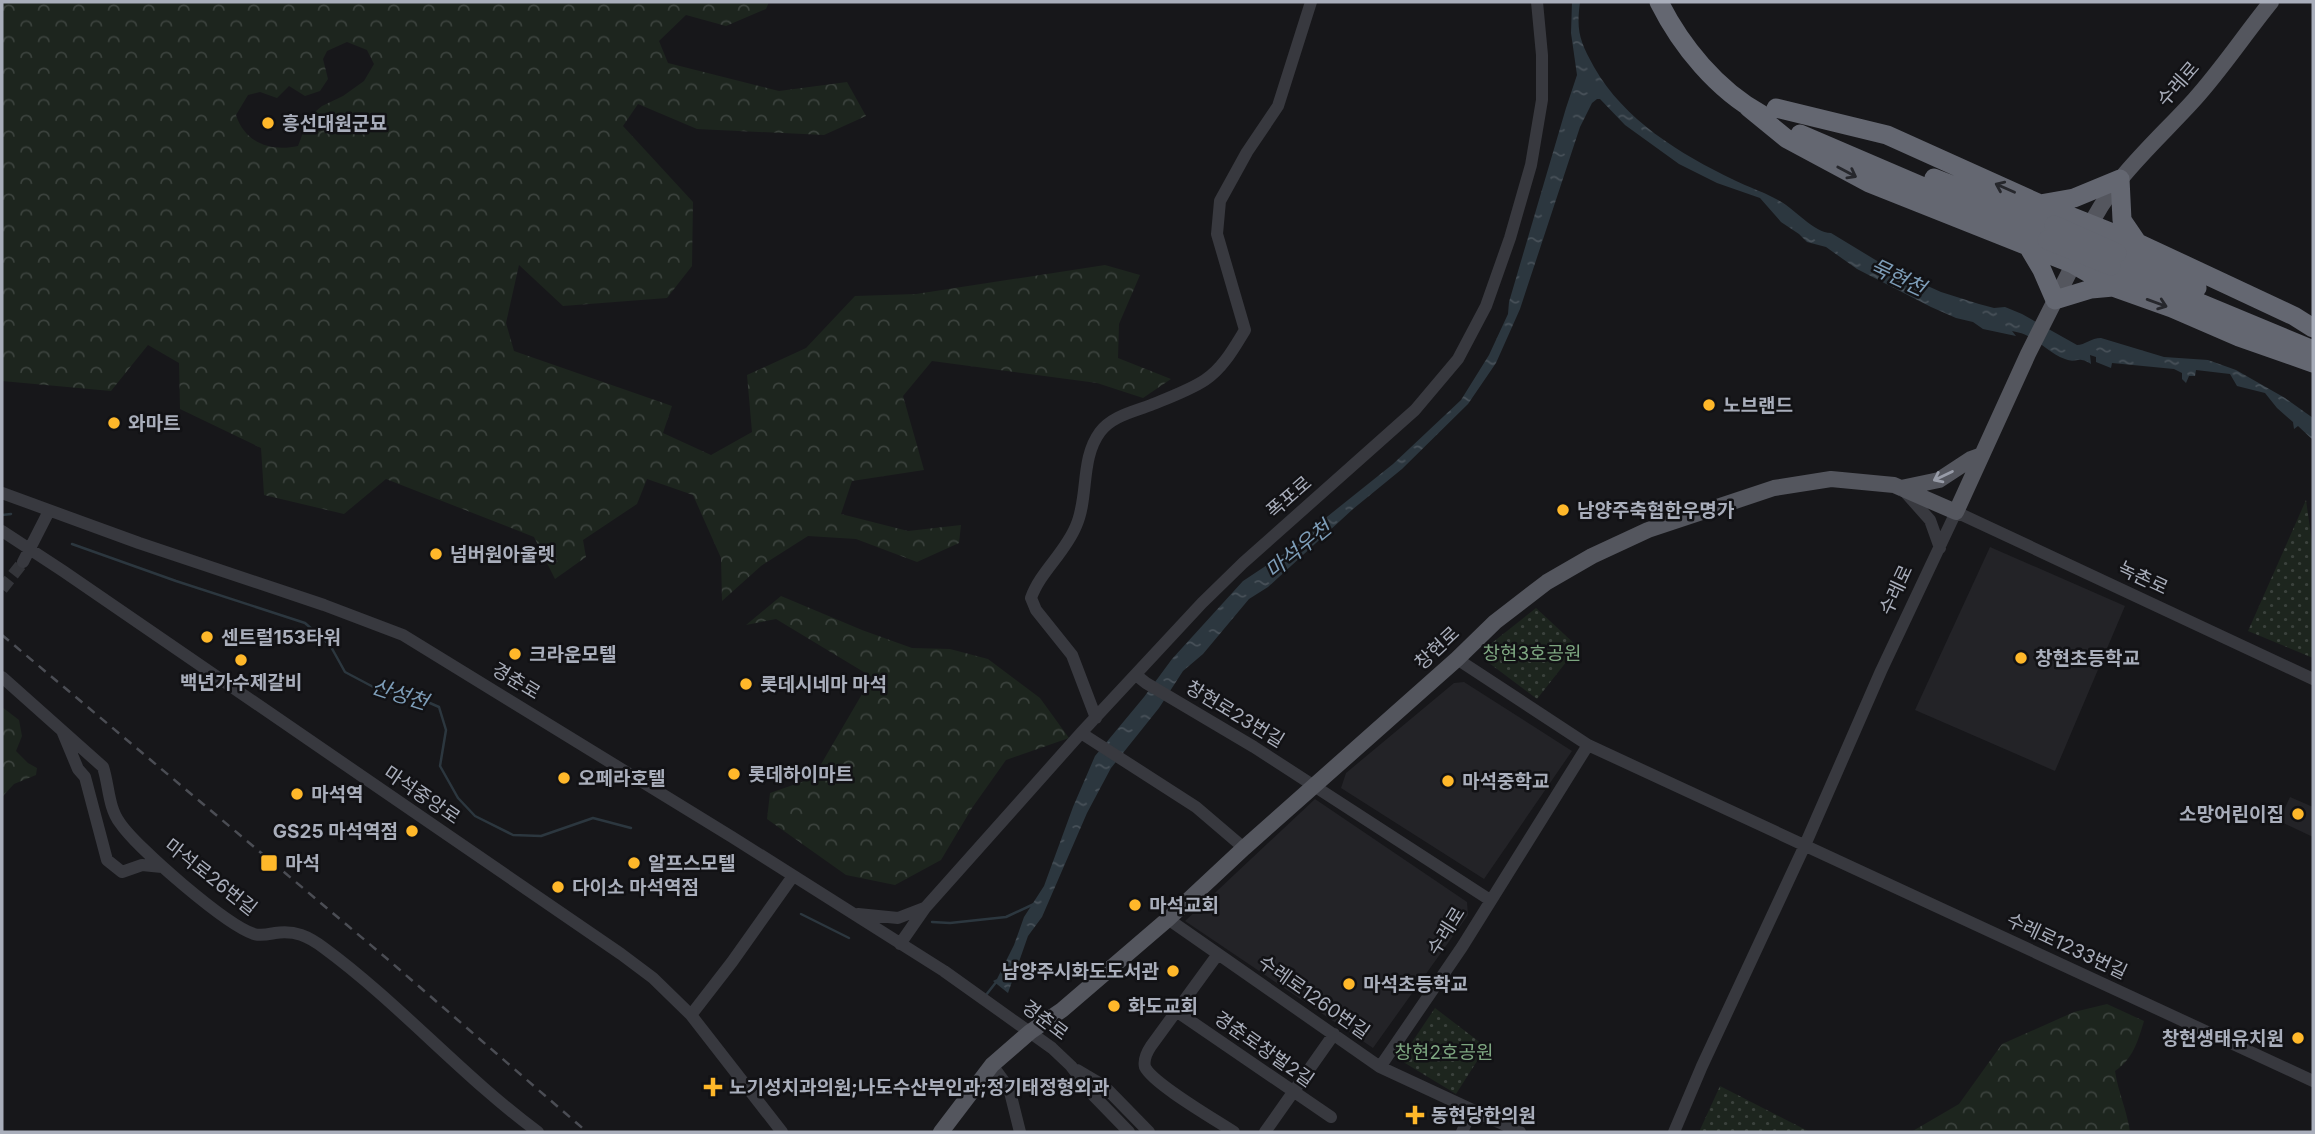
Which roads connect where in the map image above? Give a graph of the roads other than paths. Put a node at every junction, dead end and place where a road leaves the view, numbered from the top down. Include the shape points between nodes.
1 (1311, 2) edge
2 (1537, 2) edge
3 (1659, 2) edge
4 (1670, 2) edge
5 (2271, 2) edge
6 (1776, 108) junction
7 (2120, 179) junction
8 (2040, 204) junction
9 (2091, 223) junction
10 (2043, 238) junction
11 (2138, 243) junction
12 (2114, 259) junction
13 (2073, 264) junction
14 (2113, 286) junction
15 (2055, 300) junction
16 (2313, 328) edge
17 (2313, 338) edge
18 (2313, 350) edge
19 (2313, 363) edge
20 (1982, 455) junction
21 (1901, 489) junction
22 (2, 493) edge
23 (49, 511) junction
24 (1956, 512) junction
25 (2, 531) edge
26 (1940, 548) junction
27 (31, 550) junction
28 (23, 562) tunnel mouth
29 (1457, 659) junction
30 (2, 677) edge
31 (1141, 679) junction
32 (2313, 679) edge
33 (1096, 718) junction
34 (63, 733) junction
35 (1081, 733) junction
36 (1588, 745) junction
37 (1314, 787) junction
38 (1805, 845) junction
39 (1244, 848) junction
40 (163, 867) junction
41 (793, 876) junction
42 (1490, 900) junction
43 (925, 908) junction
44 (852, 913) junction
45 (1168, 919) junction
46 (900, 944) junction
47 (1217, 954) junction
48 (1176, 1011) junction
49 (691, 1015) junction
50 (1030, 1032) junction
51 (1334, 1034) junction
52 (992, 1065) junction
53 (1071, 1066) junction
54 (1380, 1067) junction
55 (2313, 1081) edge
56 (1291, 1092) junction
57 (1472, 1110) junction
58 (1331, 1117) dead end
59 (538, 1132) edge
60 (782, 1132) edge
61 (941, 1132) edge
62 (1020, 1132) edge
63 (1129, 1132) edge
64 (1149, 1132) edge
65 (1234, 1132) edge
66 (1265, 1132) edge
67 (1462, 1132) edge
68 (1520, 1132) edge
69 (1674, 1132) edge

1 - 33 street via 1278,107 1220,201 1217,234 1245,330 1227,359 1205,380 1119,416 1100,432 1088,457 1078,523 1031,598 1072,655
2 - 31 street, 폭포로 via 1542,100 1531,165 1486,306 1458,359 1416,410 1202,603
3 -> 10 highway via 1685,45 1749,108
4 - 6 highway via 1695,43 1729,79
5 - 7 main road, 수레로 via 2196,99
8 -> 6 highway via 1887,135
6 - 10 highway
7 - 8 highway via 2074,198
7 - 9 main road, 수레로
7 - 11 highway via 2122,220
8 - 9 highway
9 - 11 highway
9 - 13 main road, 수레로
10 - 12 highway, bridge
10 - 13 highway
10 - 15 highway via 2042,270
11 - 16 highway
12 - 17 highway
12 - 18 highway
13 - 14 highway
13 - 15 main road, 수레로
14 - 15 highway
14 -> 19 highway
15 - 20 main road, 수레로
20 -> 21 main road via 1939,480
20 - 24 main road, 수레로
21 - 24 main road, 창현로
21 - 26 street via 1930,520
21 - 29 main road, 창현로 via 1831,479 1774,488 1648,530 1547,582 1494,622
22 - 23 street, 경춘로
23 - 27 street
23 - 41 street, 경춘로 via 403,635
24 - 26 street, 수레로
24 - 32 street, 녹촌로
25 - 27 street, 마석중앙로
26 - 38 street, 수레로
27 - 28 street
27 - 49 street, 마석중앙로 via 621,954
29 - 36 street
29 - 37 main road, 창현로
30 - 34 street, 마석로26번길
31 - 33 street, 폭포로
31 - 37 street, 창현로23번길
33 - 35 street, 폭포로
34 - 40 street, 마석로26번길 via 103,767 118,821
34 - 40 street via 85,777 107,860 122,873 142,865
35 - 39 street via 1196,807
35 - 43 street, 폭포로
36 - 38 street
36 - 42 street, 수레로
37 - 39 main road, 창현로
37 - 42 street, 창현로23번길
38 - 55 street, 수레로1233번길
38 - 69 street, 수레로
39 - 45 main road, 창현로
40 - 59 street, 마석로26번길 via 237,926 257,935 303,934 322,947
41 - 44 street, 경춘로
41 - 49 street
42 - 54 street, 수레로
43 - 44 street via 898,919
43 - 46 street, 폭포로
44 - 46 street, 경춘로
45 - 47 street, 수레로1260번길
45 - 50 main road, 창현로
46 - 50 street, 경춘로
47 - 48 street
47 - 51 street, 수레로1260번길
48 - 56 street, 경춘로창벌2길
48 - 65 street via 1146,1054 1146,1067 1158,1082
49 - 60 street, 마석중앙로
50 - 52 main road, 창현로
50 - 53 street, 경춘로
51 - 54 street, 수레로1260번길
51 - 56 street
52 - 61 main road, 창현로
52 - 62 street via 1009,1088
53 - 63 street, 경춘로
53 - 64 street, 경춘로 via 1104,1086
54 - 57 street, 수레로1260번길
56 - 58 street, 경춘로창벌2길
56 - 66 street
57 - 67 street
57 - 68 street, 수레로1260번길

